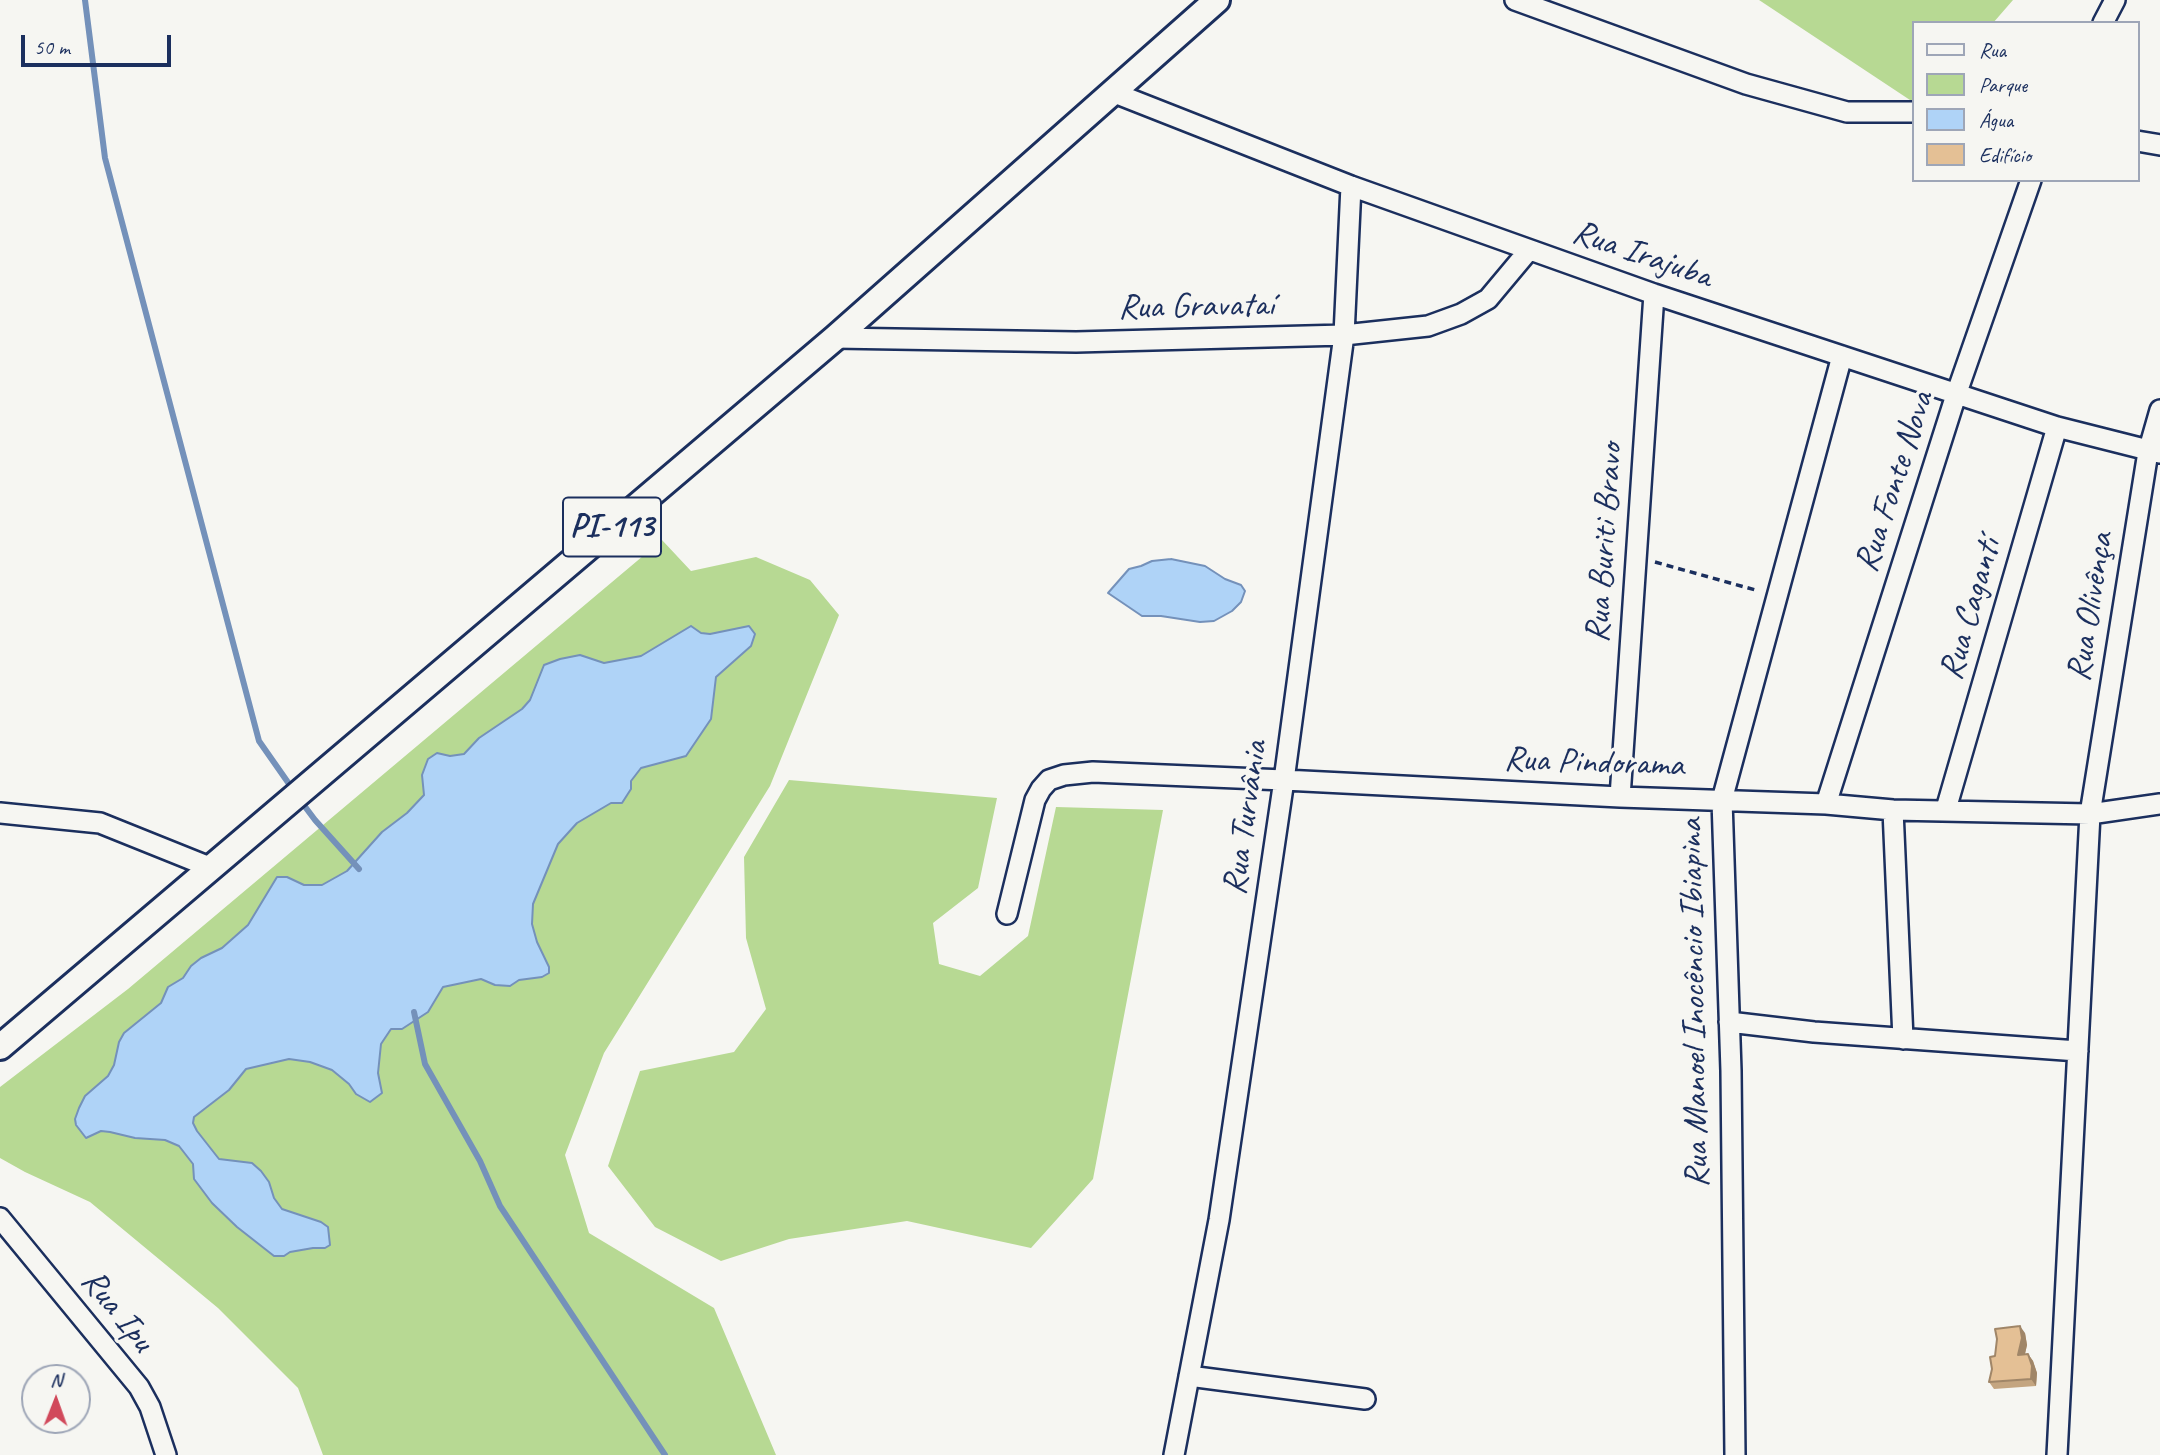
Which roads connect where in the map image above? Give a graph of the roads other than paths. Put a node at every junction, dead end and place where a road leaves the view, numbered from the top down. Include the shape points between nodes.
1 (1217, 0) edge
2 (1514, 0) edge
3 (2115, 0) edge
4 (2104, 21) edge
5 (1112, 92) junction
6 (1912, 112) edge
7 (2139, 141) edge
8 (2160, 145) edge
9 (2030, 182) edge
10 (1351, 186) junction
11 (1529, 250) junction
12 (1654, 294) junction
13 (1344, 335) junction
14 (835, 338) junction
15 (1842, 356) junction
16 (1956, 395) junction
17 (2160, 410) edge
18 (2057, 427) junction
19 (2154, 452) edge
20 (1284, 780) junction
21 (1620, 797) junction
22 (1722, 800) junction
23 (1826, 804) junction
24 (2160, 804) edge
25 (1945, 809) junction
26 (1893, 810) junction
27 (0, 813) edge
28 (2090, 814) junction
29 (212, 867) junction
30 (1007, 914) dead end
31 (1729, 1022) junction
32 (1903, 1040) junction
33 (0, 1047) edge
34 (2078, 1051) junction
35 (0, 1218) edge
36 (1189, 1376) junction
37 (1364, 1399) dead end
38 (166, 1455) edge
39 (1174, 1455) edge
40 (1735, 1455) edge
41 (2057, 1455) edge

1 - 5 main road, PI-113
2 - 6 street via 1746,84 1847,111
3 - 4 street
5 - 10 street, Rua Irajuba
5 - 14 main road, PI-113
7 - 8 street
9 - 16 street, Rua Fonte Nova
10 - 11 street, Rua Irajuba
10 - 13 street, Rua Turvânia
11 - 12 street, Rua Irajuba
11 - 13 street, Rua Gravataí via 1488,299 1461,314 1427,326
12 - 15 street, Rua Irajuba
12 - 21 street, Rua Buriti Bravo
13 - 14 street, Rua Gravataí via 1076,342
13 - 20 street, Rua Turvânia
14 - 29 main road, PI-113
15 - 16 street, Rua Irajuba
15 - 22 street, Rua Manoel Inocêncio Ibiapina
16 - 18 street, Rua Irajuba
16 - 23 street, Rua Fonte Nova
17 - 19 street, Rua Olivênça
18 - 19 street, Rua Irajuba
18 - 25 street, Rua Cagantí
19 - 28 street, Rua Olivênça
20 - 21 street, Rua Pindorama
20 - 30 street, Rua Pindorama via 1083,773 1049,780 1035,800
20 - 36 street, Rua Turvânia via 1219,1220
21 - 22 street, Rua Pindorama
22 - 23 street, Rua Pindorama
22 - 31 street, Rua Manoel Inocêncio Ibiapina
23 - 26 street, Rua Pindorama
24 - 28 street, Rua Pindorama
25 - 26 street, Rua Pindorama
25 - 28 street, Rua Pindorama
26 - 32 street
27 - 29 street via 100,823
28 - 34 street, Rua Olivênça
29 - 33 main road, PI-113
31 - 32 street
31 - 40 street, Rua Manoel Inocêncio Ibiapina
32 - 34 street
34 - 41 street, Rua Olivênça
35 - 38 street, Rua Ipu via 139,1387
36 - 37 street
36 - 39 street, Rua Turvânia

